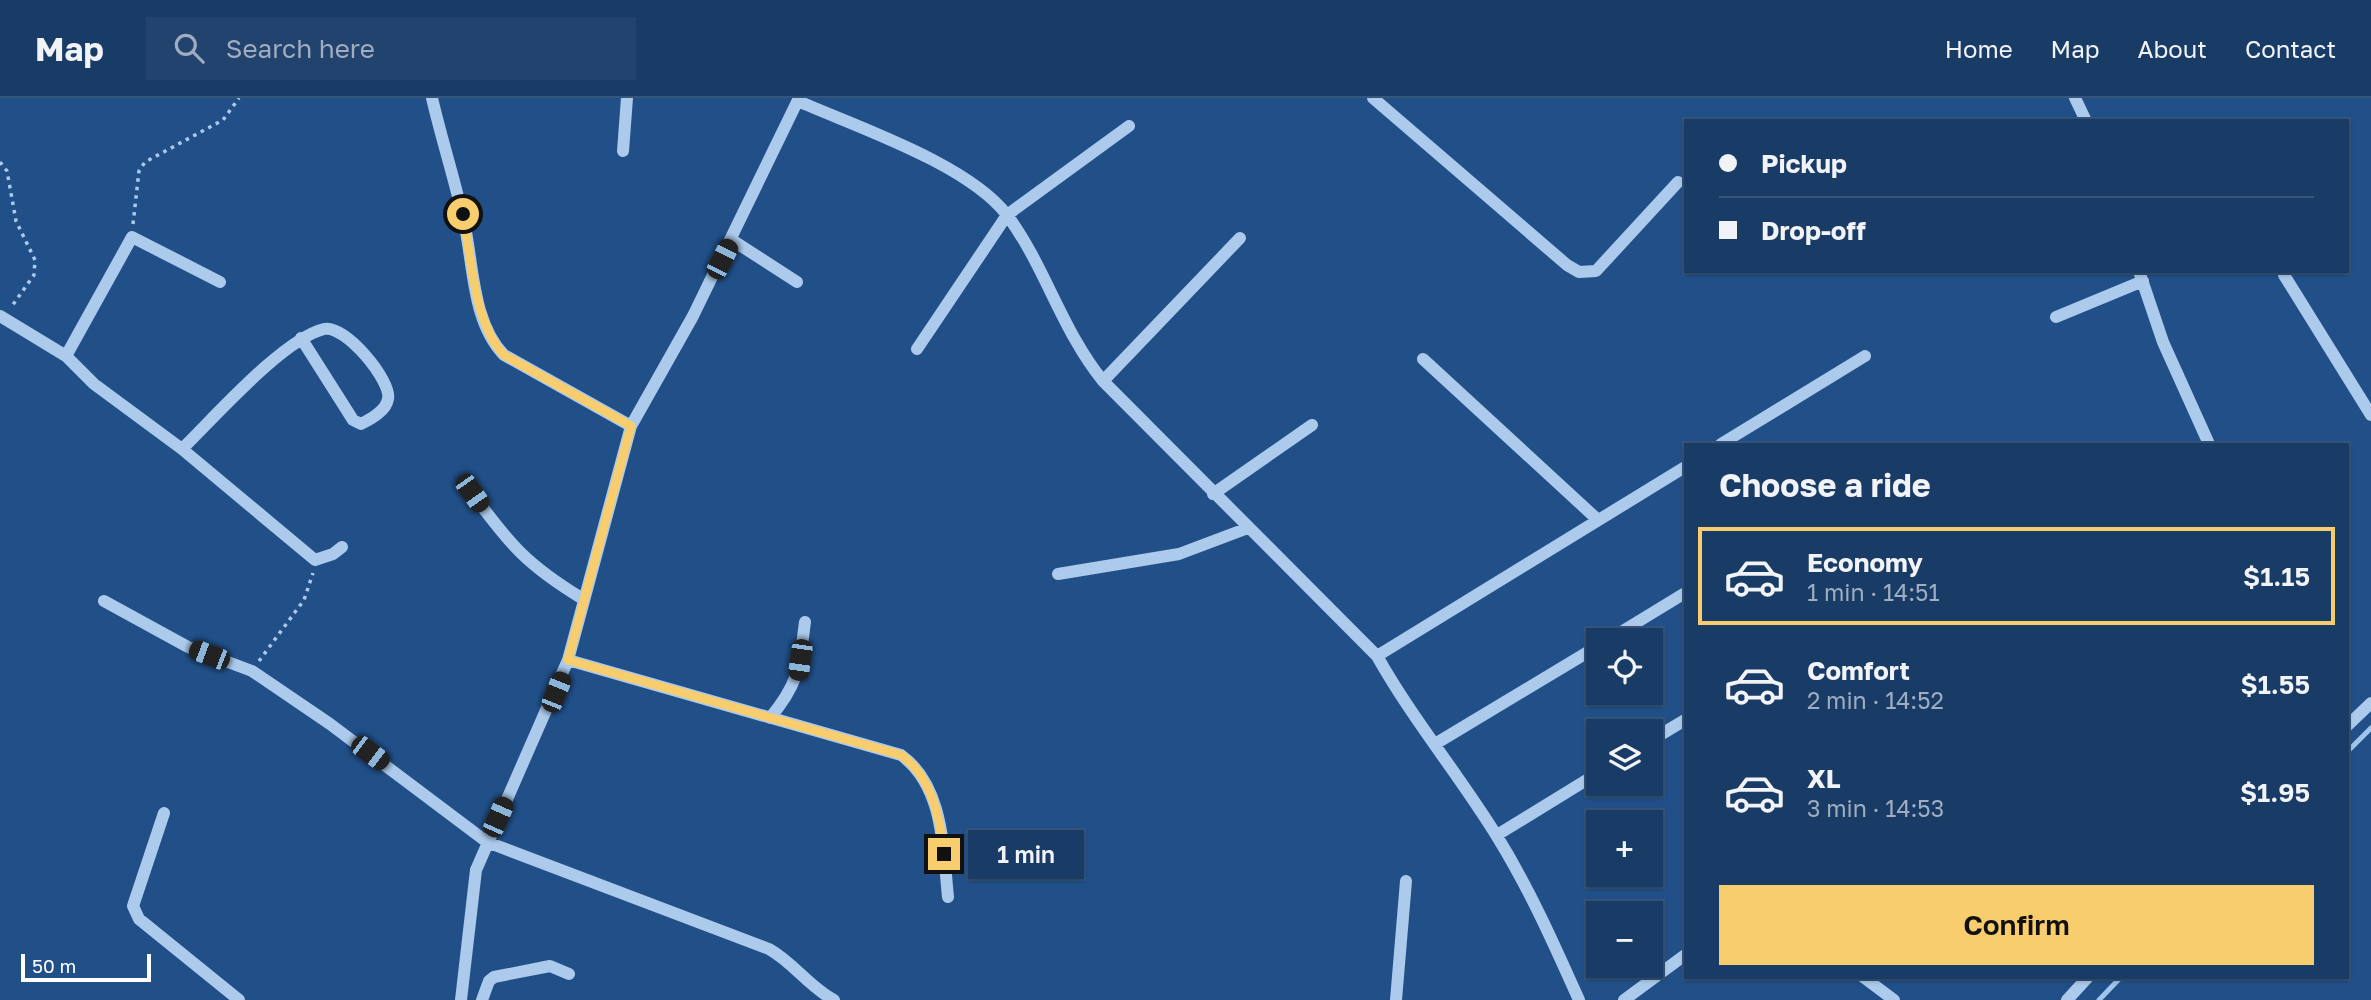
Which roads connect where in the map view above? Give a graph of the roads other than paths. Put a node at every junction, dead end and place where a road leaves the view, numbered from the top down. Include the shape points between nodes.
1 (432, 98) edge
2 (627, 98) edge
3 (1373, 98) edge
4 (2076, 98) edge
5 (798, 99) edge
6 (2085, 119) edge
7 (1129, 126) dead end
8 (623, 150) dead end
9 (1678, 182) dead end
10 (1007, 215) junction
11 (1240, 238) dead end
12 (732, 240) junction
13 (2284, 275) dead end
14 (2141, 276) edge
15 (220, 282) dead end
16 (797, 282) dead end
17 (2, 316) edge
18 (2056, 317) dead end
19 (301, 338) junction
20 (918, 349) dead end
21 (66, 356) junction
22 (1865, 356) dead end
23 (1423, 359) dead end
24 (1103, 381) junction
25 (2371, 415) edge
26 (1312, 425) dead end
27 (631, 426) junction
28 (1723, 443) edge
29 (2208, 443) edge
30 (182, 449) junction
31 (1684, 468) edge
32 (472, 493) dead end
33 (1213, 494) junction
34 (1598, 520) junction
35 (1248, 528) junction
36 (342, 547) dead end
37 (1058, 574) dead end
38 (1684, 594) edge
39 (583, 599) junction
40 (104, 601) dead end
41 (805, 622) dead end
42 (1628, 628) edge
43 (1586, 653) edge
44 (1377, 656) junction
45 (568, 660) junction
46 (2371, 703) edge
47 (770, 718) junction
48 (1684, 721) edge
49 (2349, 724) edge
50 (1663, 733) edge
51 (1435, 744) junction
52 (1586, 781) edge
53 (164, 813) dead end
54 (1497, 835) junction
55 (487, 842) junction
56 (1406, 881) dead end
57 (948, 897) dead end
58 (1684, 957) edge
59 (569, 974) dead end
60 (1866, 979) edge
61 (2087, 979) edge
62 (239, 1000) edge
63 (461, 1000) edge
64 (482, 1000) edge
65 (834, 1000) edge
66 (1396, 1000) edge
67 (1579, 1000) edge
68 (1624, 1000) edge
69 (1894, 1000) edge
70 (2067, 1000) edge

1 - 27 street via 492,342 504,355
2 - 8 street
3 - 9 street via 1579,272 1596,271
4 - 6 street
5 - 10 street via 945,167
5 - 12 street
7 - 10 street
10 - 20 street
10 - 24 street via 1082,355
11 - 24 street
12 - 16 street
12 - 27 street
13 - 25 street
14 - 18 street
14 - 29 street via 2163,342
15 - 21 street via 132,237
17 - 21 street
19 - 19 street via 353,419 361,424 385,407 387,387 347,336 325,329
19 - 30 street
21 - 30 street via 94,384
22 - 28 street
23 - 34 street
24 - 33 street
26 - 33 street
27 - 39 street
30 - 36 street via 316,560
31 - 34 street
32 - 39 street via 529,563
33 - 35 street
34 - 44 street
35 - 37 street via 1179,554
35 - 44 street
38 - 42 street
39 - 45 street
40 - 55 street via 188,647 252,671
41 - 47 street via 797,678
43 - 51 street
44 - 51 street
45 - 47 street
45 - 55 street
46 - 49 street
47 - 57 street via 901,755 913,764 924,777 939,821
48 - 50 street
51 - 54 street
52 - 54 street
53 - 62 street via 133,906 139,919
54 - 67 street via 1537,905
55 - 63 street via 475,880
55 - 65 street via 769,949
56 - 66 street
58 - 68 street
59 - 64 street via 550,966 494,977
60 - 69 street
61 - 70 street

